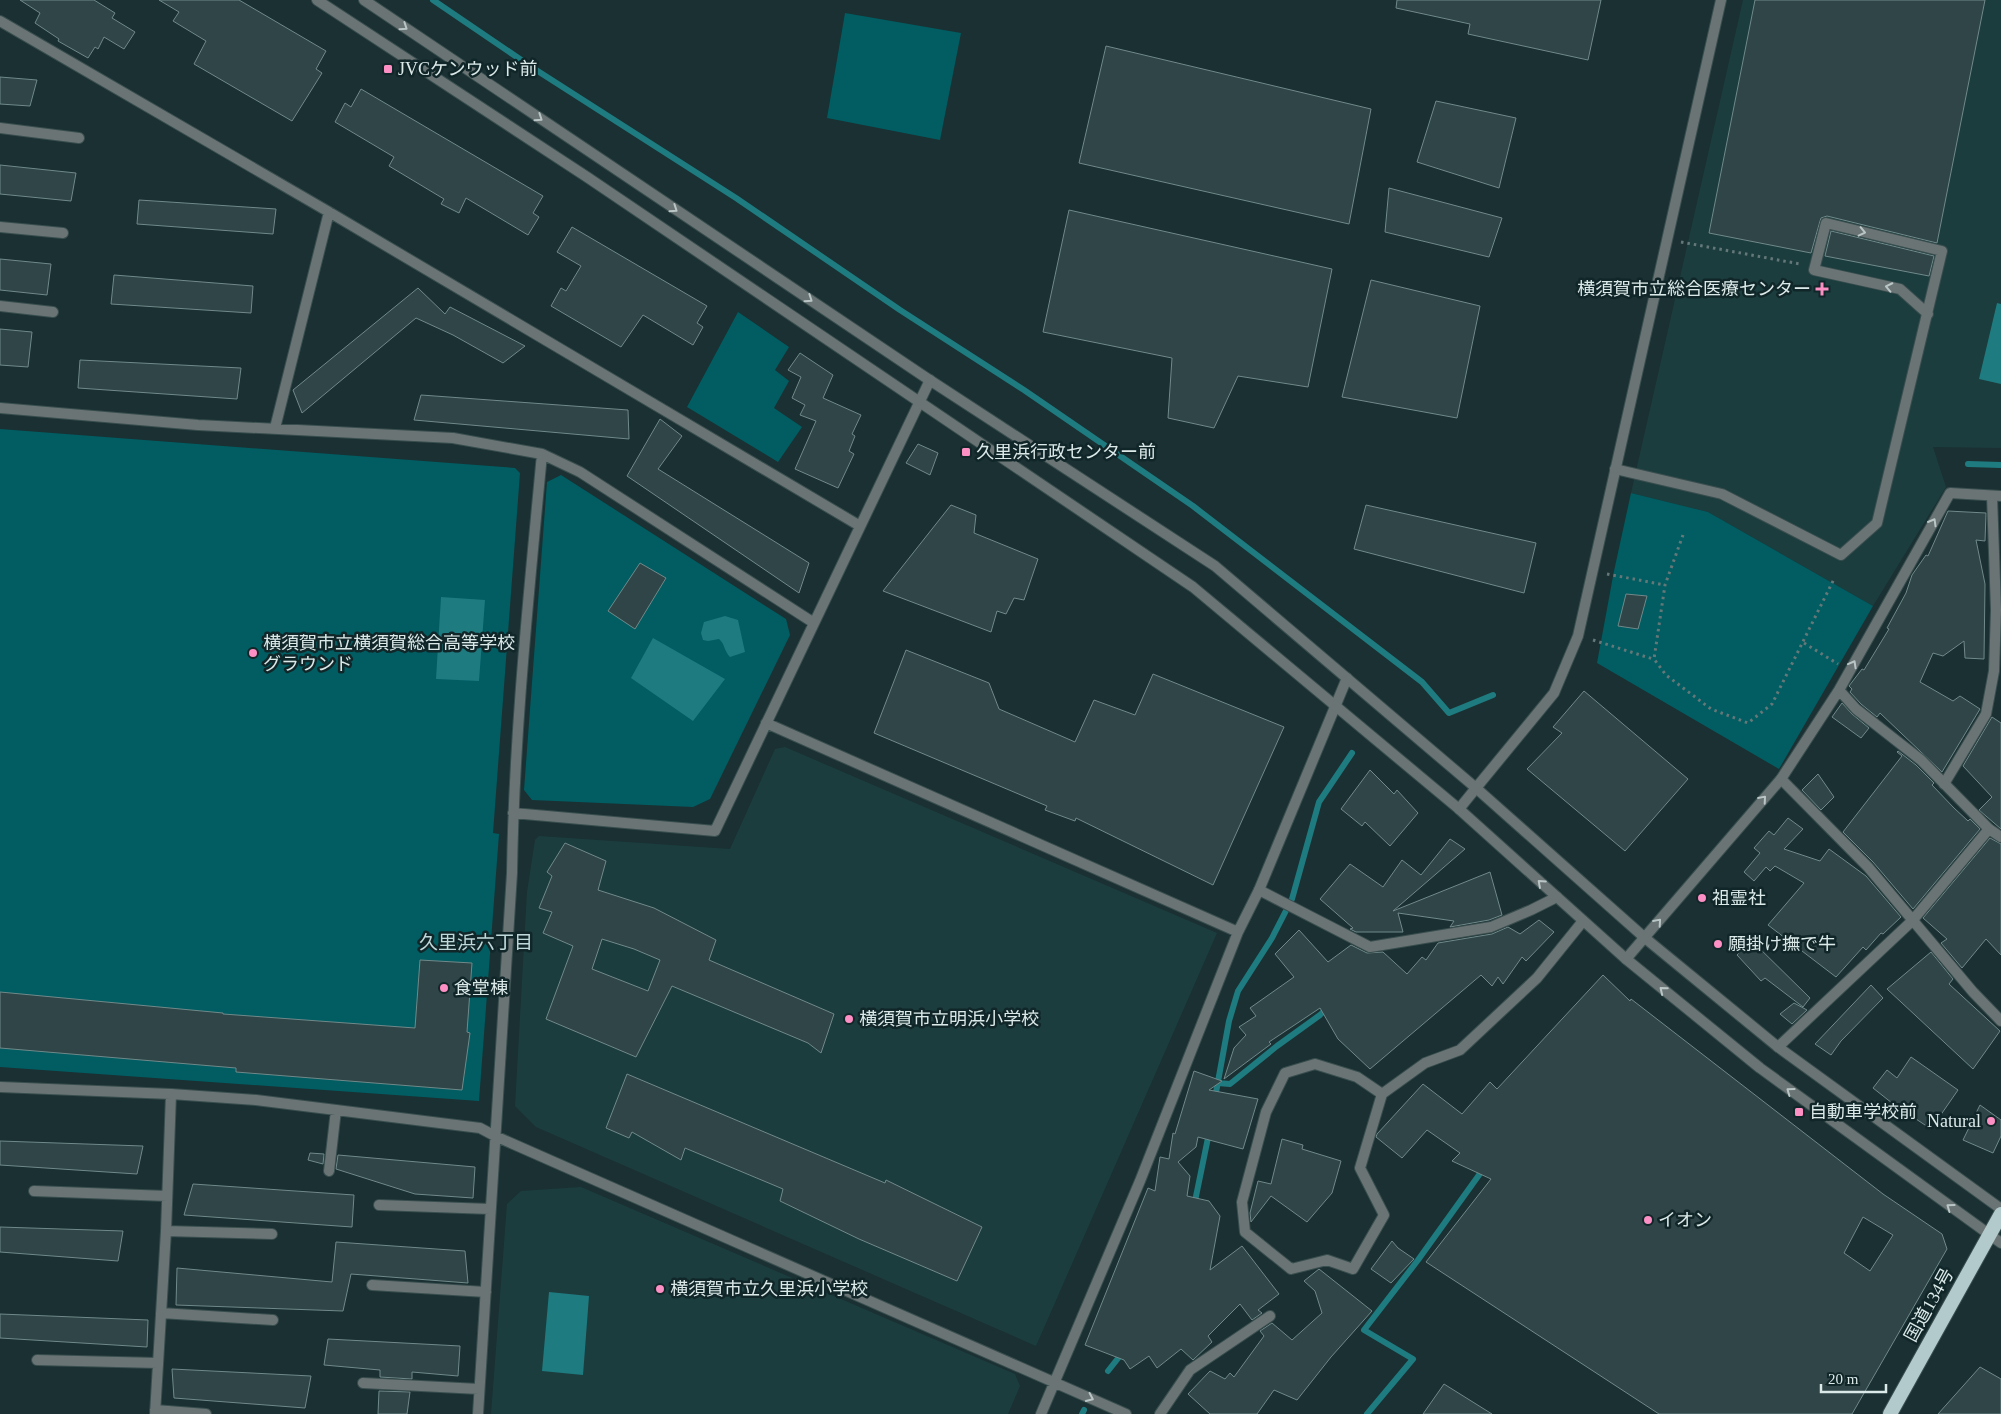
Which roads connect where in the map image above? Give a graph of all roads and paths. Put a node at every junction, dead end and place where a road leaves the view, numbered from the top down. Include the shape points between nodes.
1 (317, 0) edge
2 (364, 0) edge
3 (1721, 0) edge
4 (0, 21) edge
5 (0, 128) edge
6 (79, 138) dead end
7 (329, 212) junction
8 (0, 227) edge
9 (63, 233) dead end
10 (1667, 240) junction
11 (1804, 258) dead end
12 (0, 306) edge
13 (53, 312) dead end
14 (1928, 314) junction
15 (930, 380) junction
16 (920, 402) junction
17 (0, 408) edge
18 (274, 428) junction
19 (542, 454) junction
20 (1615, 469) junction
21 (1996, 496) edge
22 (860, 526) junction
23 (1682, 535) dead end
24 (1592, 571) junction
25 (1834, 579) dead end
26 (1665, 585) junction
27 (814, 623) junction
28 (1578, 636) junction
29 (1804, 643) junction
30 (1654, 659) junction
31 (1849, 671) junction
32 (1347, 678) junction
33 (1839, 690) junction
34 (1336, 705) junction
35 (766, 723) junction
36 (1781, 779) junction
37 (1944, 784) junction
38 (1476, 788) junction
39 (1458, 809) junction
40 (513, 813) junction
41 (1989, 829) junction
42 (2001, 837) edge
43 (1259, 890) junction
44 (1557, 897) junction
45 (1912, 920) junction
46 (1583, 921) junction
47 (1238, 932) junction
48 (1645, 938) junction
49 (1626, 959) junction
50 (2001, 1021) edge
51 (1778, 1047) junction
52 (0, 1087) edge
53 (171, 1094) junction
54 (1382, 1094) junction
55 (336, 1110) junction
56 (495, 1136) junction
57 (329, 1171) dead end
58 (34, 1191) dead end
59 (167, 1196) junction
60 (379, 1205) dead end
61 (490, 1208) junction
62 (2001, 1209) edge
63 (2001, 1214) edge
64 (166, 1231) junction
65 (272, 1234) dead end
66 (1995, 1239) edge
67 (372, 1285) dead end
68 (486, 1292) junction
69 (161, 1313) junction
70 (1270, 1316) dead end
71 (273, 1320) dead end
72 (37, 1360) dead end
73 (158, 1363) junction
74 (1055, 1381) junction
75 (363, 1383) dead end
76 (479, 1389) junction
77 (155, 1412) edge
78 (206, 1414) edge
79 (478, 1414) edge
80 (1041, 1414) edge
81 (1126, 1414) edge
82 (1160, 1414) edge
83 (1890, 1414) edge

1 - 16 street via 587,176
2 -> 15 street
3 - 10 street
4 - 7 street
5 - 6 street
7 - 18 street
7 - 22 street
8 - 9 street
10 - 11 path via 1803,264
10 - 20 street
12 - 13 street
14 -> 14 street via 1900,289 1814,270 1826,223 1942,251
14 - 20 street via 1877,523 1841,555 1722,494
15 - 16 street
15 - 32 street via 1215,566
16 - 22 street
16 - 34 street via 1193,587
17 - 18 street
18 - 19 street via 453,438
19 - 27 street via 580,472
19 - 40 street
20 - 24 street
31 -> 21 street via 1950,493
21 - 37 street via 1994,671 1986,714
22 - 27 street
23 - 26 path
24 - 26 path
24 - 28 street
25 - 29 path
26 - 30 path
27 - 35 street
28 - 30 path
28 - 38 street via 1554,692
29 - 30 path via 1772,704 1748,723 1711,709 1666,676
29 - 31 path
31 - 33 street
32 - 34 street
32 - 38 street
33 - 36 street
33 - 37 street via 1856,709 1921,760
34 - 39 street
34 - 43 street
35 - 40 street via 714,832
35 - 47 street
36 - 45 street via 1868,867
48 -> 36 street
37 - 41 street
38 - 39 street
38 - 48 street
44 -> 39 street
40 - 56 street
41 - 42 street
41 - 45 street
43 - 44 street via 1370,947 1491,927
43 - 47 street
44 - 46 street
45 - 50 street
45 - 51 street
46 - 49 street
46 - 54 street via 1537,978 1460,1050 1425,1063
47 - 74 street via 1140,1181
48 - 49 street
48 - 51 street
66 -> 49 street via 1760,1068
51 - 62 street
52 - 53 street
53 - 55 street
53 - 59 street
54 - 54 street via 1360,1168 1384,1215 1353,1269 1327,1260 1291,1269 1245,1232 1242,1202 1266,1112 1284,1073 1315,1064 1357,1077
55 - 56 street via 480,1128
55 - 57 street
56 - 61 street
56 - 74 street
58 - 59 street
59 - 64 street
60 - 61 street
61 - 68 street
63 - 66 highway, 国道134号
64 - 65 street
64 - 69 street
66 - 83 highway, 国道134号
67 - 68 street
68 - 76 street
69 - 71 street
69 - 73 street
70 - 82 street via 1190,1370
72 - 73 street
73 - 77 street
74 - 80 street
74 -> 81 street
75 - 76 street
76 - 79 street
77 - 78 street

